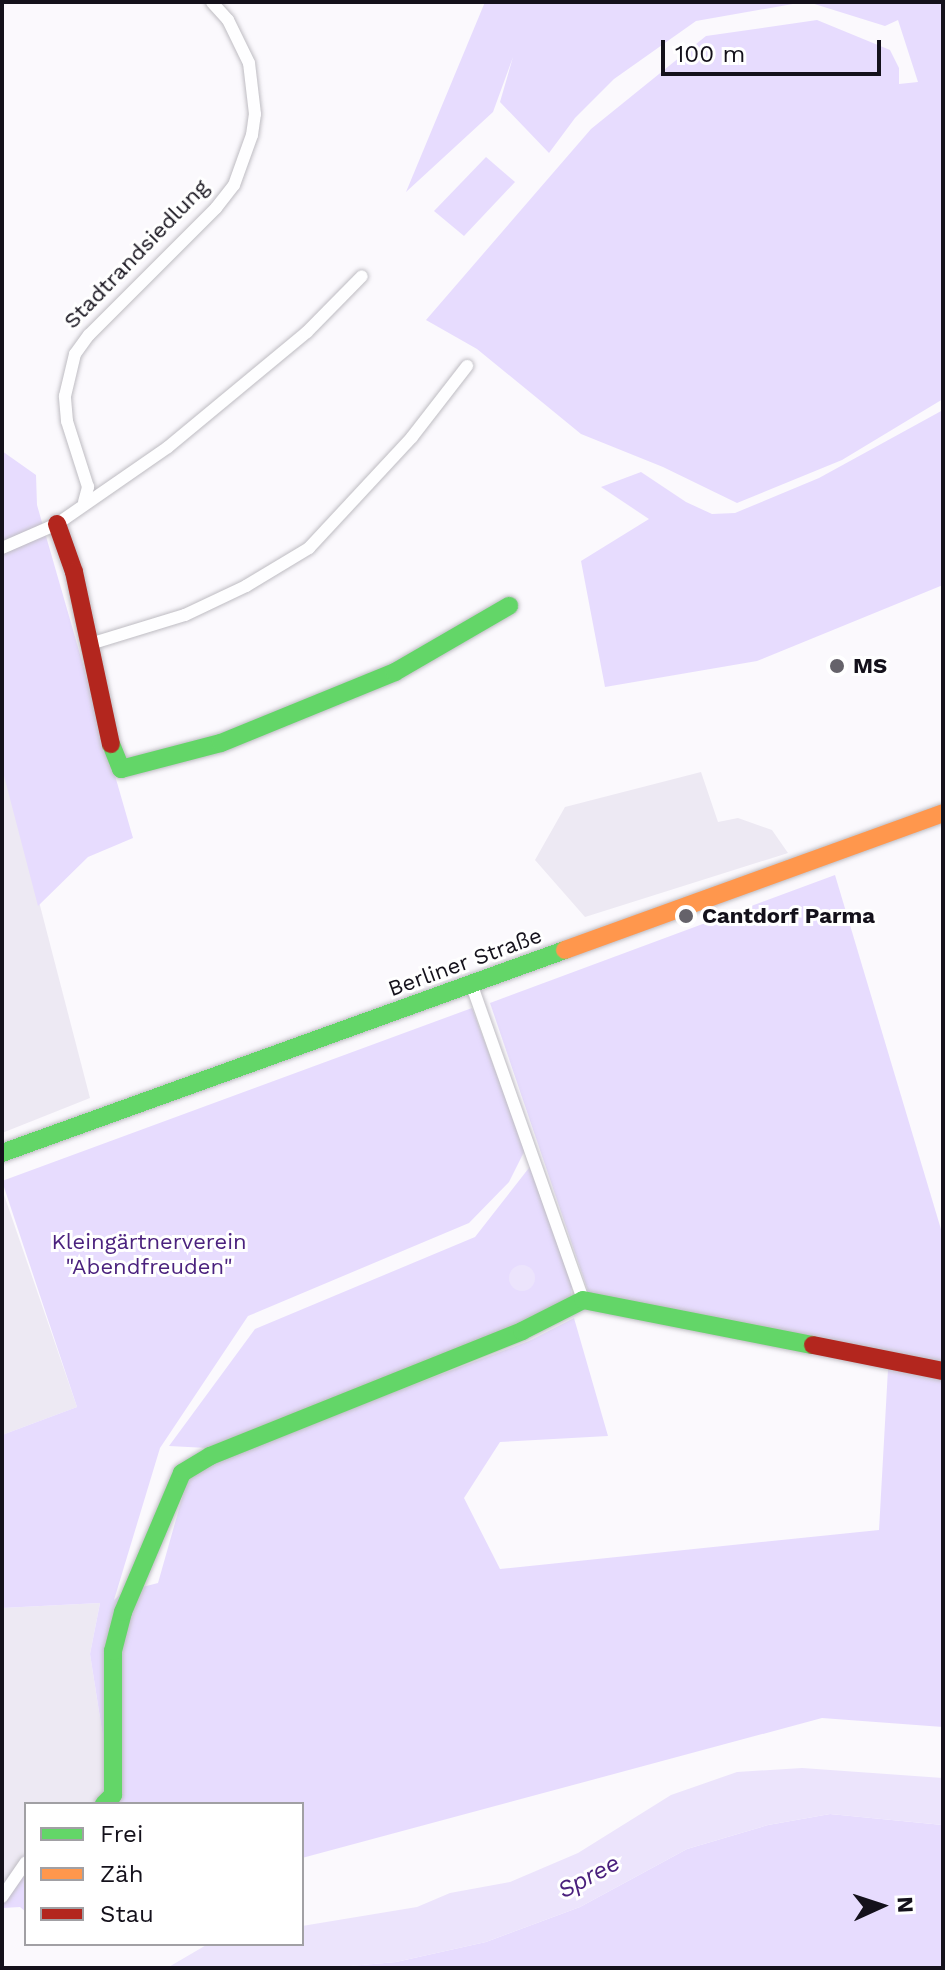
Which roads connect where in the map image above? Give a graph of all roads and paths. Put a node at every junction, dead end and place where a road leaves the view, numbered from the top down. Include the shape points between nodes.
1 (212, 2) edge
2 (362, 276) dead end
3 (467, 366) dead end
4 (84, 502) junction
5 (57, 524) junction
6 (2, 548) edge
7 (509, 606) dead end
8 (90, 644) junction
9 (943, 813) edge
10 (472, 986) junction
11 (2, 1153) edge
12 (583, 1300) junction
13 (943, 1371) edge
14 (106, 1802) edge
15 (24, 1865) edge
16 (2, 1897) edge

1 - 4 street, Stadtrandsiedlung via 228,20 249,63 252,135 234,185 216,208 75,354 65,396 67,421 88,487
2 - 4 street via 234,395 168,447
3 - 8 street via 412,437 309,548 185,615
4 - 5 street
5 - 6 street
5 - 8 street
7 - 8 street via 395,672 297,715 221,743 121,769
9 - 10 street, Berliner Straße
10 - 11 street, Berliner Straße
10 - 12 street
12 - 13 street
12 - 14 street via 522,1331 210,1456 182,1473 136,1577 113,1651 113,1795
15 - 16 street

